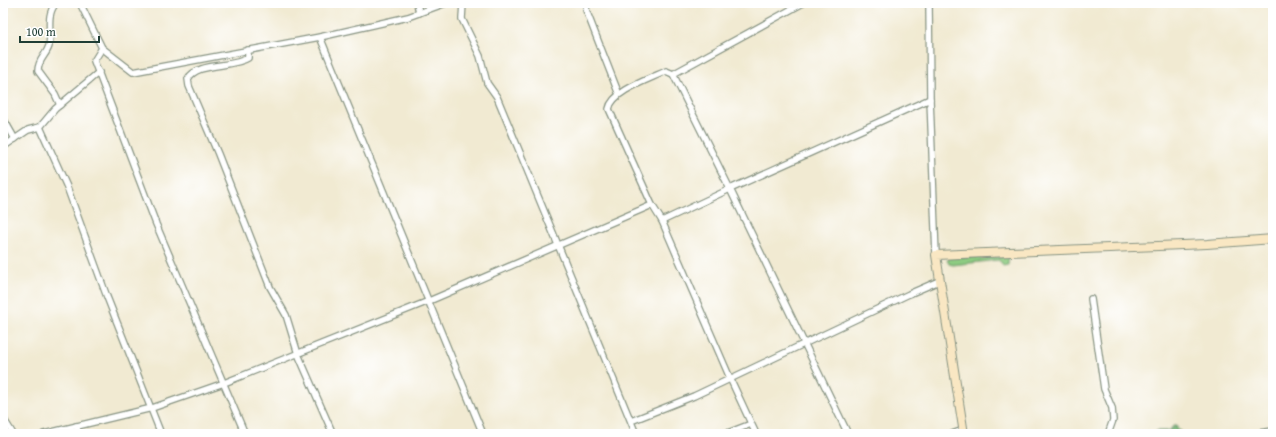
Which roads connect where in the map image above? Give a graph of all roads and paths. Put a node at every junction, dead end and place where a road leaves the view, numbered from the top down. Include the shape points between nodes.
1 (56, 3) edge
2 (80, 3) edge
3 (417, 3) edge
4 (446, 3) edge
5 (463, 3) edge
6 (589, 3) edge
7 (803, 3) edge
8 (929, 3) edge
9 (419, 13) junction
10 (320, 37) junction
11 (102, 48) junction
12 (248, 50) junction
13 (99, 72) junction
14 (673, 74) junction
15 (618, 92) dead end
16 (930, 99) junction
17 (60, 105) junction
18 (3, 118) edge
19 (40, 127) junction
20 (15, 139) junction
21 (3, 147) edge
22 (730, 189) junction
23 (652, 205) junction
24 (662, 221) junction
25 (1273, 239) edge
26 (558, 245) junction
27 (936, 255) junction
28 (939, 281) junction
29 (1091, 299) dead end
30 (429, 301) junction
31 (805, 343) junction
32 (298, 354) junction
33 (730, 378) junction
34 (224, 383) junction
35 (152, 408) junction
36 (3, 418) edge
37 (631, 421) junction
38 (751, 424) junction
39 (76, 426) junction
40 (1273, 431) edge
41 (963, 432) edge
42 (13, 434) edge
43 (44, 434) edge
44 (79, 434) edge
45 (161, 434) edge
46 (244, 434) edge
47 (333, 434) edge
48 (483, 434) edge
49 (636, 434) edge
50 (725, 434) edge
51 (756, 434) edge
52 (848, 434) edge
53 (952, 434) edge
54 (1108, 434) edge
55 (1252, 434) edge

1 - 17 street via 49,18 48,48 38,62 38,71
2 - 11 street
3 - 9 street
4 - 9 street
5 - 26 street via 462,18 480,56 487,83 497,97
6 - 15 street via 586,4 586,10
7 - 14 street
8 - 16 street
9 - 10 street
10 - 12 street
10 - 30 street
11 - 12 street via 133,72
11 - 13 street via 94,61
12 - 32 street via 248,58 245,60 201,69 190,74 188,79 270,287 286,315
13 - 17 street
13 - 34 street via 156,224
14 - 22 street
14 - 23 street via 666,71 621,93 610,102 609,109
16 - 22 street
16 - 27 street
17 - 19 street
18 - 20 street
19 - 20 street via 28,130
19 - 35 street via 67,186
20 - 21 street
22 - 24 street
22 - 31 street
23 - 24 street
23 - 26 street
24 - 33 street
25 - 27 street
26 - 30 street
26 - 37 street
27 - 28 street
28 - 31 street
28 - 41 street
29 - 54 street via 1104,389 1112,408 1113,420
30 - 32 street
30 - 48 street
31 - 33 street
31 - 52 street
32 - 34 street
32 - 47 street
33 - 37 street via 694,396
33 - 38 street
34 - 35 street
34 - 46 street
35 - 39 street
35 - 45 street
36 - 42 street
37 - 49 street
38 - 50 street
38 - 51 street
39 - 43 street
39 - 44 street
40 - 55 street
41 - 53 street

